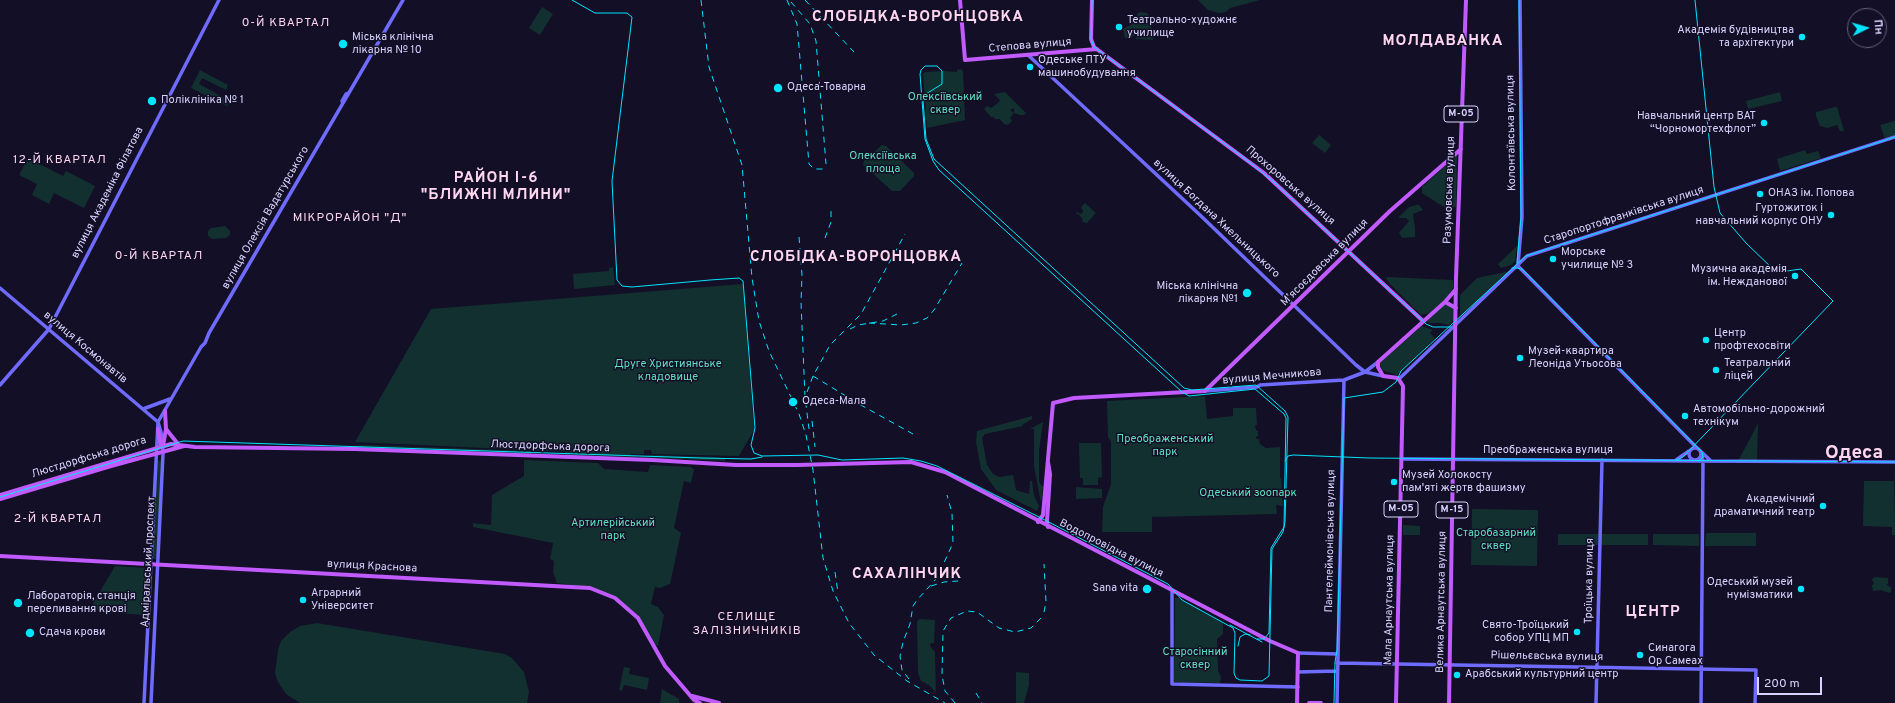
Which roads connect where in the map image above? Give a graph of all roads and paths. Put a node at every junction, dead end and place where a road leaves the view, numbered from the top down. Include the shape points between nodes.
1 (219, 0) edge
2 (403, 0) edge
3 (960, 0) edge
4 (1092, 0) edge
5 (1466, 0) edge
6 (1520, 0) edge
7 (1091, 42) junction
8 (1097, 49) junction
9 (1084, 50) junction
10 (1028, 55) junction
11 (1895, 137) edge
12 (1460, 149) junction
13 (1350, 251) junction
14 (1518, 266) junction
15 (1456, 285) junction
16 (0, 288) edge
17 (1445, 302) junction
18 (1295, 305) junction
19 (1456, 308) junction
20 (1423, 321) junction
21 (1456, 324) junction
22 (49, 329) junction
23 (1378, 362) junction
24 (1356, 365) junction
25 (1365, 372) junction
26 (1383, 376) junction
27 (1350, 378) junction
28 (1399, 379) junction
29 (1344, 380) junction
30 (0, 385) edge
31 (1205, 392) junction
32 (171, 399) junction
33 (144, 410) junction
34 (165, 411) junction
35 (158, 422) junction
36 (158, 428) joint
37 (166, 429) junction
38 (163, 438) junction
39 (179, 444) junction
40 (160, 446) junction
41 (184, 446) junction
42 (1694, 446) junction
43 (1049, 450) junction
44 (1690, 450) junction
45 (1700, 451) junction
46 (156, 453) junction
47 (163, 453) junction
48 (1048, 457) junction
49 (1401, 459) junction
50 (1453, 459) junction
51 (1602, 460) junction
52 (1675, 461) junction
53 (1694, 461) junction
54 (1703, 461) junction
55 (1712, 461) junction
56 (1895, 462) edge
57 (914, 463) joint
58 (1049, 467) junction
59 (0, 495) edge
60 (0, 499) edge
61 (1038, 522) junction
62 (1046, 526) junction
63 (0, 556) edge
64 (151, 564) junction
65 (158, 564) junction
66 (1172, 590) junction
67 (1298, 653) junction
68 (1338, 654) junction
69 (1338, 663) junction
70 (1397, 663) junction
71 (1450, 664) junction
72 (1597, 667) junction
73 (1700, 669) junction
74 (1338, 671) junction
75 (1298, 672) junction
76 (1298, 687) junction
77 (706, 700) junction
78 (696, 701) edge
79 (144, 703) edge
80 (151, 703) edge
81 (719, 703) edge
82 (1297, 703) edge
83 (1309, 703) edge
84 (1321, 703) edge
85 (1337, 703) edge
86 (1396, 703) edge
87 (1449, 703) edge
88 (1596, 703) edge
89 (1701, 703) edge
90 (1755, 703) edge

1 - 22 main road, вулиця Академіка Філатова
2 - 32 main road, вулиця Олексія Вадатурського
3 - 10 main road, Степова вулиця via 965,60
4 - 7 main road
5 - 12 main road, Разумовська вулиця / М-05
6 - 14 main road, Колонтаївська вулиця via 1522,239
7 - 8 main road, Прохоровська вулиця
7 - 9 main road
8 - 9 main road, Степова вулиця
8 - 13 main road, Прохоровська вулиця via 1253,164
9 - 10 main road, Степова вулиця
10 - 18 main road, вулиця Богдана Хмельницького
11 - 14 main road, Старопортофранківська вулиця via 1530,255
12 - 13 main road, Мʼясоєдовська вулиця
12 - 15 main road, Разумовська вулиця / М-05
13 - 18 main road, Мʼясоєдовська вулиця
13 - 20 main road, Прохоровська вулиця
14 - 21 main road, Старопортофранківська вулиця
14 - 42 main road
15 - 17 main road, вулиця Мечникова via 1454,292
15 - 19 main road, Разумовська вулиця
16 - 22 main road, вулиця Космонавтів
17 - 19 main road
17 - 20 main road, вулиця Мечникова
18 - 24 main road, вулиця Богдана Хмельницького
18 - 31 main road, Мʼясоєдовська вулиця
19 - 21 main road, Велика Арнаутська вулиця / М-15
20 - 23 main road, вулиця Мечникова
21 - 28 main road, Старопортофранківська вулиця
21 - 50 main road, Велика Арнаутська вулиця / М-15
22 - 30 main road, вулиця Академіка Філатова
22 - 33 main road, вулиця Космонавтів
23 - 25 main road, вулиця Мечникова
23 - 26 main road
24 - 25 main road, вулиця Богдана Хмельницького
24 - 27 main road via 1356,372
25 - 26 main road, вулиця Богдана Хмельницького
25 - 27 main road, вулиця Мечникова
26 - 28 main road, вулиця Богдана Хмельницького
27 - 29 main road, вулиця Мечникова
28 - 49 main road, Мала Арнаутська вулиця / М-05 via 1403,386
29 - 31 main road, вулиця Мечникова via 1260,385
29 - 68 main road, Пантелеймонівська вулиця
31 - 43 main road, вулиця Мечникова via 1074,398 1053,403
32 - 33 main road
32 - 34 main road, вулиця Олексія Вадатурського
33 - 35 main road, вулиця Космонавтів
34 - 35 main road, вулиця Олексія Вадатурського
34 - 37 main road
35 - 36 main road
35 - 38 main road
36 - 40 main road
37 - 38 main road
37 - 39 main road
38 - 39 main road
38 - 40 main road
39 - 40 main road, Люстдорфська дорога
39 - 41 main road, Люстдорфська дорога
40 - 46 main road, Адміральський проспект
40 - 47 main road
40 - 59 main road, Люстдорфська дорога
41 - 47 main road, Люстдорфська дорога
41 - 57 main road, Люстдорфська дорога via 355,449 731,464
42 - 44 main road
42 - 45 main road
43 - 48 main road
43 - 58 main road
44 - 45 main road via 1695,448
44 - 52 main road
44 - 53 main road via 1689,456
45 - 53 main road via 1700,458
45 - 54 main road
45 - 55 main road
46 - 47 main road, Люстдорфська дорога
46 - 60 main road, Люстдорфська дорога
46 - 64 main road, Адміральський проспект
47 - 65 main road, Адміральський проспект
48 - 58 main road
48 - 61 main road via 1042,516
49 - 50 main road, Преображенська вулиця
49 - 70 main road, Мала Арнаутська вулиця / М-05
50 - 51 main road, Преображенська вулиця
50 - 71 main road, Велика Арнаутська вулиця / М-15
51 - 52 main road, Преображенська вулиця
51 - 72 main road, Троїцька вулиця
52 - 53 main road, Преображенська вулиця
53 - 54 main road, Преображенська вулиця
54 - 55 main road, Преображенська вулиця
54 - 73 main road
55 - 56 main road, Преображенська вулиця
57 - 61 main road, Водопровідна вулиця via 945,472
58 - 62 main road
61 - 62 main road, Водопровідна вулиця
62 - 66 main road, Водопровідна вулиця
63 - 64 main road, вулиця Краснова
64 - 65 main road, вулиця Краснова
64 - 79 main road, Адміральський проспект
65 - 78 main road, вулиця Краснова via 594,589 615,598 638,618 664,664
65 - 80 main road, Адміральський проспект
66 - 67 main road, Водопровідна вулиця
66 - 76 main road via 1172,684
67 - 68 main road
67 - 75 main road
68 - 69 main road, Пантелеймонівська вулиця
69 - 70 main road, Рішельєвська вулиця
69 - 74 main road, Пантелеймонівська вулиця
70 - 71 main road, Рішельєвська вулиця
70 - 86 main road, Мала Арнаутська вулиця / М-05
71 - 72 main road, Рішельєвська вулиця
71 - 87 main road, Велика Арнаутська вулиця / М-15
72 - 73 main road, Рішельєвська вулиця
72 - 88 main road, Троїцька вулиця
73 - 89 main road
73 - 90 main road, Рішельєвська вулиця via 1756,670
74 - 75 main road
74 - 85 main road, Пантелеймонівська вулиця
75 - 76 main road
76 - 82 main road
77 - 78 main road
77 - 78 main road
77 - 81 main road
83 - 84 main road

